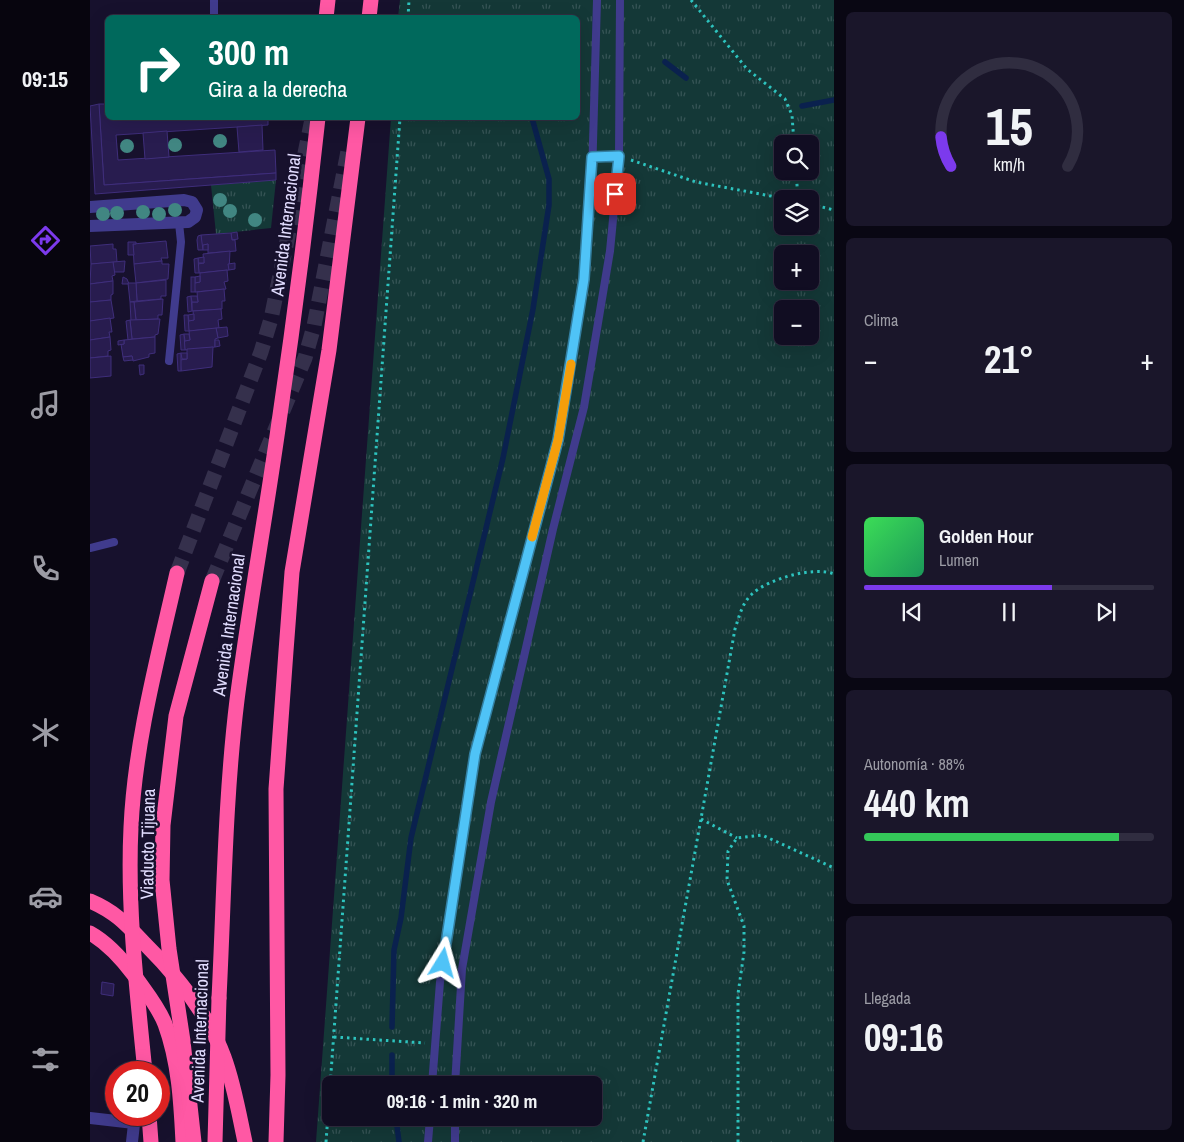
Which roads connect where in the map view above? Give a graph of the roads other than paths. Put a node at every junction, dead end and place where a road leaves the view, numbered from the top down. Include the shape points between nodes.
1 (214, 0) edge
2 (328, 0) edge
3 (371, 0) edge
4 (597, 0) edge
5 (620, 0) edge
6 (214, 15) edge
7 (326, 15) edge
8 (369, 15) edge
9 (318, 120) edge
10 (358, 120) edge
11 (619, 156) junction
12 (592, 157) junction
13 (90, 207) edge
14 (179, 223) junction
15 (90, 226) edge
16 (169, 361) dead end
17 (114, 542) dead end
18 (90, 548) edge
19 (177, 573) tunnel mouth
20 (212, 581) tunnel mouth
21 (90, 901) edge
22 (90, 933) edge
23 (142, 986) junction
24 (139, 1061) edge
25 (144, 1061) edge
26 (433, 1076) edge
27 (456, 1076) edge
28 (90, 1118) edge
29 (105, 1118) edge
30 (133, 1126) edge
31 (150, 1126) edge
32 (429, 1126) edge
33 (455, 1126) edge
34 (132, 1142) edge
35 (151, 1142) edge
36 (183, 1142) edge
37 (194, 1142) edge
38 (215, 1142) edge
39 (246, 1142) edge
40 (276, 1142) edge
41 (428, 1142) edge
42 (455, 1142) edge

1 - 6 lane
2 - 7 highway
3 - 8 highway
4 - 12 lane
5 - 11 lane
9 - 38 highway, Avenida Internacional, bridge via 279,423 237,702 228,816
10 - 40 highway via 329,350 292,572 276,789
11 - 12 lane
11 - 27 lane via 610,251 584,407 491,802 462,969
12 - 26 lane via 584,279 558,440 475,754 440,982
13 - 14 street via 192,202 195,217
14 - 15 street
14 - 16 lane via 181,242
17 - 18 lane
19 - 25 highway, Viaducto Tijuana, bridge via 146,712 131,825 131,902
20 - 37 highway, Viaducto Tijuana, bridge via 176,716 163,825 162,880
21 - 39 highway via 110,909 162,961 205,1018 224,1057
22 - 23 highway via 123,960
23 - 24 street
23 - 36 highway via 164,1024 174,1058
28 - 29 street
30 - 34 street
31 - 35 highway
32 - 41 lane
33 - 42 lane

